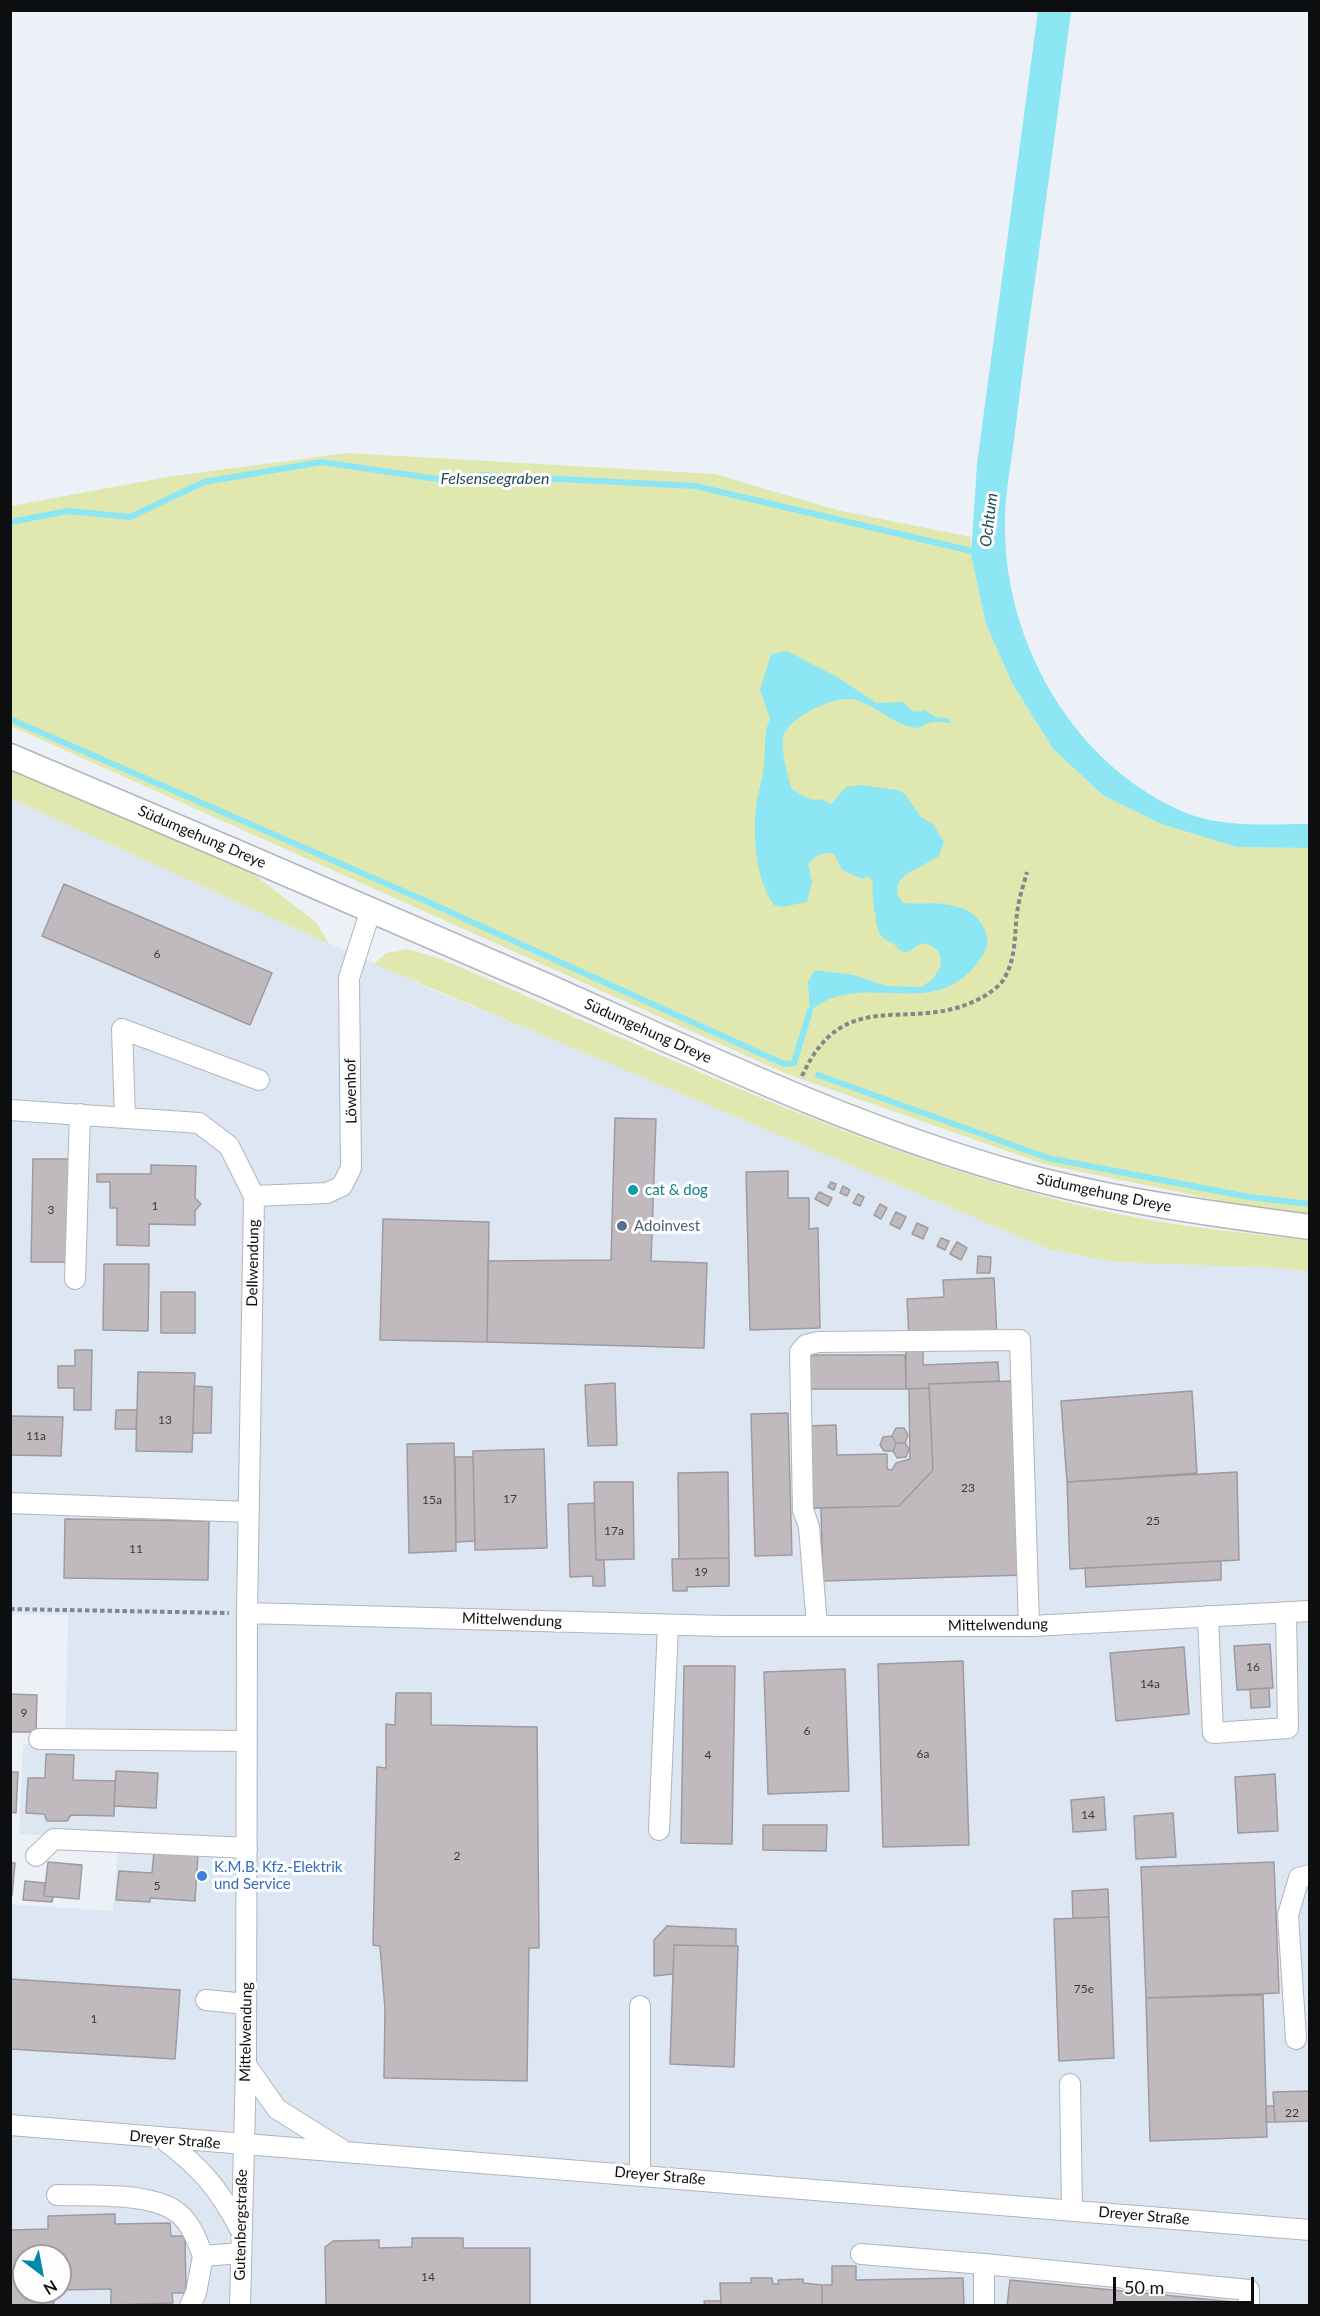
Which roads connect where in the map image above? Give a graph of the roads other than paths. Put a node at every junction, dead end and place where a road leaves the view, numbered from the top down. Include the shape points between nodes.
1 (10, 756) edge
2 (371, 909) junction
3 (259, 1080) dead end
4 (10, 1110) edge
5 (80, 1114) junction
6 (124, 1118) junction
7 (254, 1196) junction
8 (1310, 1227) edge
9 (75, 1279) dead end
10 (10, 1503) edge
11 (249, 1512) junction
12 (1310, 1611) edge
13 (1286, 1612) junction
14 (247, 1613) junction
15 (1208, 1616) junction
16 (669, 1625) junction
17 (817, 1626) junction
18 (1029, 1626) junction
19 (39, 1739) dead end
20 (247, 1741) junction
21 (659, 1830) dead end
22 (246, 1848) junction
23 (36, 1856) dead end
24 (1310, 1875) edge
25 (206, 2000) dead end
26 (246, 2004) junction
27 (640, 2006) dead end
28 (1296, 2039) dead end
29 (246, 2065) junction
30 (1070, 2084) dead end
31 (10, 2125) edge
32 (164, 2139) junction
33 (242, 2145) junction
34 (343, 2151) junction
35 (640, 2175) junction
36 (57, 2195) dead end
37 (1072, 2210) junction
38 (1310, 2230) edge
39 (241, 2231) junction
40 (241, 2253) junction
41 (861, 2254) dead end
42 (203, 2256) junction
43 (984, 2264) junction
44 (190, 2306) edge
45 (240, 2306) edge
46 (984, 2306) edge
47 (1249, 2306) edge

1 - 2 main road, Südumgehung Dreye
2 - 7 street, Löwenhof via 348,978 351,1168 342,1186 327,1193
2 - 8 main road, Südumgehung Dreye via 793,1095 912,1142 1023,1176 1183,1210
3 - 6 street via 122,1029
4 - 5 street, Dellwendung
5 - 6 street, Dellwendung
5 - 9 street
6 - 7 street, Dellwendung via 199,1123 229,1146
7 - 11 street, Dellwendung
10 - 11 street
11 - 14 street, Dellwendung
12 - 13 street, Mittelwendung
13 - 15 street, Mittelwendung
13 - 15 street via 1288,1728 1213,1732
14 - 16 street, Mittelwendung
14 - 20 street, Mittelwendung
15 - 18 street, Mittelwendung
16 - 17 street, Mittelwendung
16 - 21 street
17 - 18 street, Mittelwendung
17 - 18 street via 809,1527 803,1510 800,1352 806,1345 818,1342 1020,1340
19 - 20 street
20 - 22 street, Mittelwendung
22 - 23 street via 54,1839
22 - 26 street, Mittelwendung
24 - 28 street via 1299,1878 1288,1915
25 - 26 street
26 - 29 street, Mittelwendung
27 - 35 street
29 - 33 street, Mittelwendung
29 - 34 street via 277,2109
30 - 37 street
31 - 32 street, Dreyer Straße
32 - 33 street, Dreyer Straße
32 - 39 street via 207,2175
33 - 34 street, Dreyer Straße
33 - 39 street, Gutenbergstraße
34 - 35 street, Dreyer Straße
35 - 37 street, Dreyer Straße
36 - 42 street via 117,2197 163,2204 178,2213 195,2232
37 - 38 street, Dreyer Straße
39 - 40 street, Gutenbergstraße
40 - 42 street
40 - 45 street, Gutenbergstraße
41 - 43 street
42 - 44 street
43 - 46 street
43 - 47 street via 1249,2290

